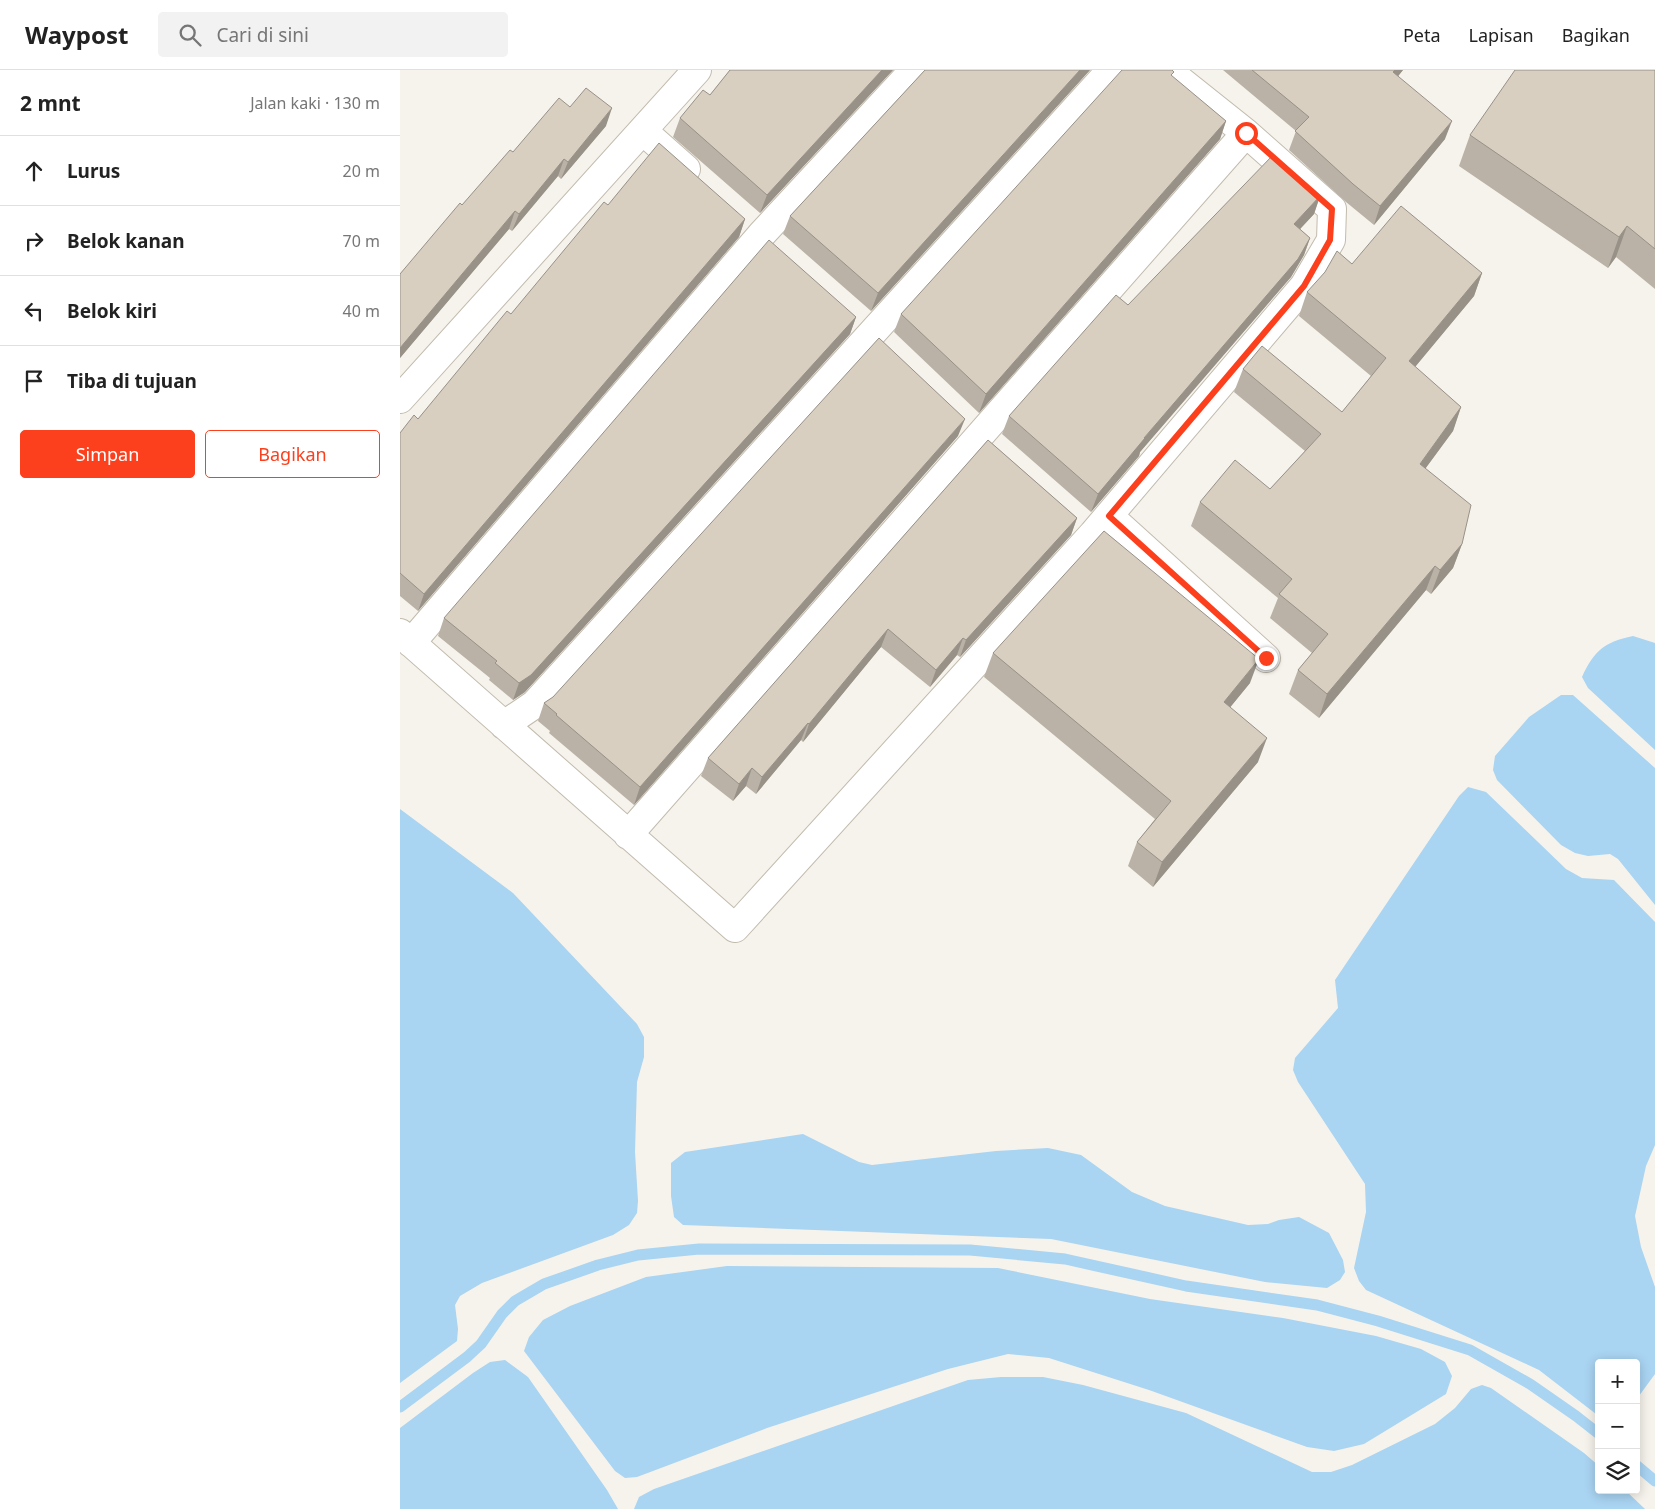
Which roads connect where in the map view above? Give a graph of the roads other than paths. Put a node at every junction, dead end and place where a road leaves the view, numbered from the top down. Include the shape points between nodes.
1 (697, 70) edge
2 (914, 70) edge
3 (1111, 70) edge
4 (1167, 70) edge
5 (643, 131) junction
6 (1246, 133) junction
7 (702, 183) edge
8 (753, 228) junction
9 (783, 255) edge
10 (850, 314) edge
11 (879, 340) junction
12 (400, 399) edge
13 (972, 428) junction
14 (1001, 453) edge
15 (1072, 515) edge
16 (1101, 525) junction
17 (406, 638) edge
18 (1266, 658) dead end
19 (504, 726) junction
20 (628, 835) junction

1 - 5 street
2 - 8 street
3 - 11 street
4 - 6 street
5 - 7 street
5 - 12 street
6 - 13 street
6 - 16 street via 1332,209 1330,240 1304,286
8 - 9 street
8 - 17 street
10 - 11 street
11 - 19 street via 535,704
13 - 14 street
13 - 20 street
15 - 16 street
16 - 18 street
16 - 20 street via 735,928
17 - 19 street
19 - 20 street

